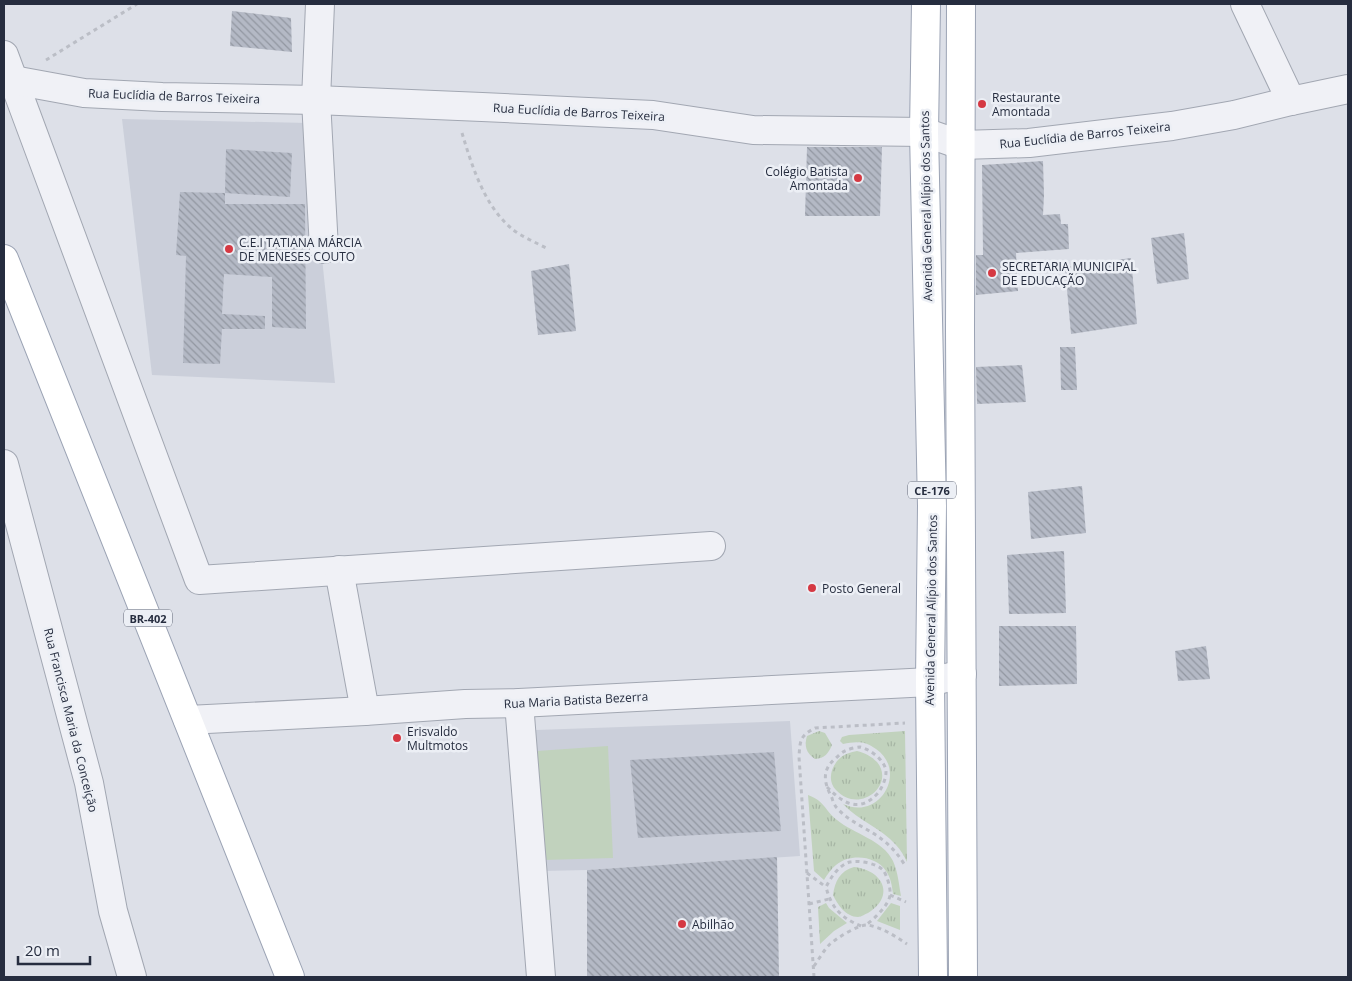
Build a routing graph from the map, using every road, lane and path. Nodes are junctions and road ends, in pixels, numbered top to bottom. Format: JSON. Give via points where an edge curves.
{"nodes":[{"id":1,"x":137,"y":4,"type":"edge"},
{"id":2,"x":320,"y":4,"type":"edge"},
{"id":3,"x":926,"y":4,"type":"edge"},
{"id":4,"x":961,"y":4,"type":"edge"},
{"id":5,"x":1245,"y":4,"type":"edge"},
{"id":6,"x":4,"y":55,"type":"edge"},
{"id":7,"x":13,"y":80,"type":"junction"},
{"id":8,"x":1348,"y":89,"type":"edge"},
{"id":9,"x":316,"y":100,"type":"junction"},
{"id":10,"x":1291,"y":101,"type":"junction"},
{"id":11,"x":454,"y":106,"type":"junction"},
{"id":12,"x":924,"y":132,"type":"junction"},
{"id":13,"x":961,"y":145,"type":"junction"},
{"id":14,"x":324,"y":249,"type":"dead end"},
{"id":15,"x":548,"y":249,"type":"dead end"},
{"id":16,"x":4,"y":259,"type":"edge"},
{"id":17,"x":4,"y":464,"type":"edge"},
{"id":18,"x":711,"y":546,"type":"dead end"},
{"id":19,"x":339,"y":570,"type":"junction"},
{"id":20,"x":962,"y":674,"type":"junction"},
{"id":21,"x":930,"y":682,"type":"junction"},
{"id":22,"x":519,"y":703,"type":"junction"},
{"id":23,"x":365,"y":711,"type":"junction"},
{"id":24,"x":188,"y":720,"type":"junction"},
{"id":25,"x":908,"y":723,"type":"dead end"},
{"id":26,"x":826,"y":787,"type":"junction"},
{"id":27,"x":907,"y":869,"type":"dead end"},
{"id":28,"x":807,"y":873,"type":"junction"},
{"id":29,"x":826,"y":887,"type":"junction"},
{"id":30,"x":890,"y":896,"type":"junction"},
{"id":31,"x":829,"y":899,"type":"junction"},
{"id":32,"x":809,"y":904,"type":"junction"},
{"id":33,"x":911,"y":905,"type":"dead end"},
{"id":34,"x":866,"y":925,"type":"junction"},
{"id":35,"x":860,"y":926,"type":"junction"},
{"id":36,"x":911,"y":938,"type":"dead end"},
{"id":37,"x":814,"y":968,"type":"junction"},
{"id":38,"x":132,"y":977,"type":"edge"},
{"id":39,"x":290,"y":977,"type":"edge"},
{"id":40,"x":541,"y":977,"type":"edge"},
{"id":41,"x":814,"y":977,"type":"edge"},
{"id":42,"x":933,"y":977,"type":"edge"},
{"id":43,"x":963,"y":977,"type":"edge"}],
"edges":[{"from":1,"to":7,"type":"path"},
{"from":2,"to":9,"type":"street"},
{"from":3,"to":12,"type":"main road","name":"Avenida General Alípio dos Santos","number":"CE-176"},
{"from":4,"to":13,"type":"main road","number":"CE-176"},
{"from":5,"to":10,"type":"street"},
{"from":6,"to":7,"type":"street"},
{"from":7,"to":9,"type":"street","name":"Rua Euclídia de Barros Teixeira","via":[[84,93]]},
{"from":7,"to":19,"type":"street","via":[[199,580]]},
{"from":8,"to":10,"type":"street","name":"Rua Euclídia de Barros Teixeira"},
{"from":9,"to":11,"type":"street","name":"Rua Euclídia de Barros Teixeira"},
{"from":9,"to":14,"type":"street"},
{"from":10,"to":13,"type":"street","name":"Rua Euclídia de Barros Teixeira","via":[[1172,126],[1029,143]]},
{"from":11,"to":12,"type":"street","name":"Rua Euclídia de Barros Teixeira","via":[[653,115],[752,130]]},
{"from":11,"to":15,"type":"path","via":[[467,150],[493,208],[512,229]]},
{"from":12,"to":13,"type":"street","name":"Rua Euclídia de Barros Teixeira"},
{"from":12,"to":21,"type":"main road","name":"Avenida General Alípio dos Santos","number":"CE-176","via":[[932,506]]},
{"from":13,"to":20,"type":"main road","number":"CE-176"},
{"from":16,"to":24,"type":"main road","number":"BR-402"},
{"from":17,"to":38,"type":"street","name":"Rua Francisca Maria da Conceição","via":[[89,783],[113,911]]},
{"from":18,"to":19,"type":"street"},
{"from":19,"to":23,"type":"street"},
{"from":20,"to":21,"type":"street","name":"Rua Maria Batista Bezerra"},
{"from":20,"to":43,"type":"main road","number":"CE-176"},
{"from":21,"to":22,"type":"street","name":"Rua Maria Batista Bezerra"},
{"from":21,"to":42,"type":"main road","name":"Avenida General Alípio dos Santos","number":"CE-176"},
{"from":22,"to":23,"type":"street","name":"Rua Maria Batista Bezerra"},
{"from":22,"to":40,"type":"street"},
{"from":23,"to":24,"type":"street","name":"Rua Maria Batista Bezerra"},
{"from":24,"to":39,"type":"main road","number":"BR-402"},
{"from":25,"to":28,"type":"path","via":[[815,728],[804,734],[799,742],[799,757]]},
{"from":26,"to":26,"type":"path","via":[[825,771],[833,760],[844,751],[859,747],[869,750],[882,761],[886,772],[882,788],[860,806],[839,799]]},
{"from":26,"to":27,"type":"path","via":[[836,808],[884,840]]},
{"from":28,"to":29,"type":"path"},
{"from":28,"to":32,"type":"path"},
{"from":29,"to":30,"type":"path","via":[[840,868],[860,861],[883,870]]},
{"from":29,"to":31,"type":"path"},
{"from":30,"to":33,"type":"path"},
{"from":30,"to":34,"type":"path","via":[[876,918]]},
{"from":31,"to":32,"type":"path"},
{"from":31,"to":35,"type":"path","via":[[838,912]]},
{"from":32,"to":37,"type":"path"},
{"from":34,"to":35,"type":"path"},
{"from":34,"to":36,"type":"path","via":[[893,934],[912,947]]},
{"from":35,"to":37,"type":"path","via":[[830,944]]},
{"from":37,"to":41,"type":"path"}]}
